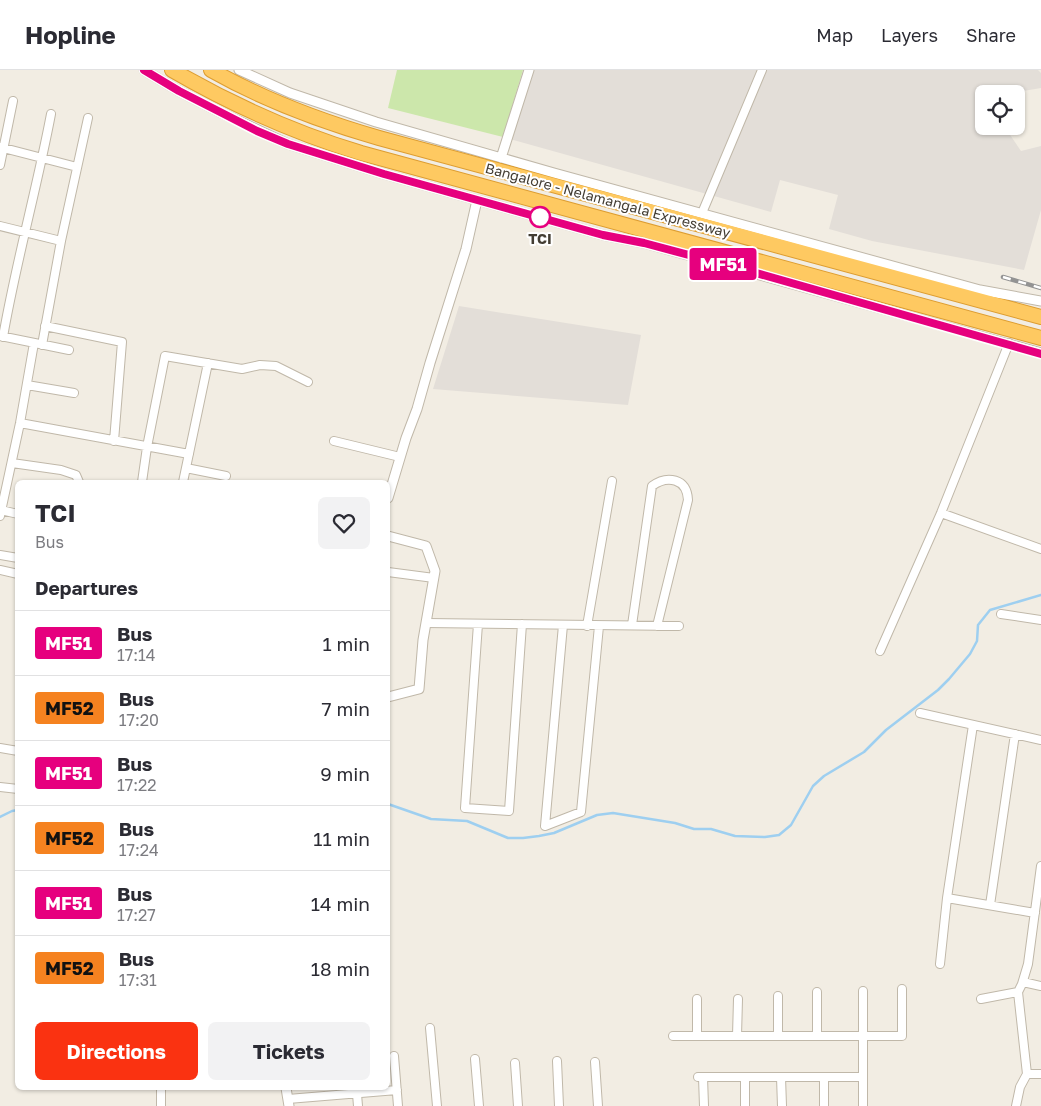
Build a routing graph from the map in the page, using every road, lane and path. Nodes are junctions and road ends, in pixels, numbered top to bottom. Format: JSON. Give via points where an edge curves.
{"nodes":[{"id":1,"x":144,"y":70,"type":"edge"},
{"id":2,"x":172,"y":70,"type":"edge"},
{"id":3,"x":239,"y":70,"type":"edge"},
{"id":4,"x":529,"y":70,"type":"edge"},
{"id":5,"x":762,"y":70,"type":"edge"},
{"id":6,"x":214,"y":72,"type":"edge"},
{"id":7,"x":13,"y":101,"type":"dead end"},
{"id":8,"x":51,"y":114,"type":"dead end"},
{"id":9,"x":88,"y":118,"type":"dead end"},
{"id":10,"x":2,"y":147,"type":"edge"},
{"id":11,"x":43,"y":158,"type":"junction"},
{"id":12,"x":500,"y":158,"type":"junction"},
{"id":13,"x":0,"y":165,"type":"edge"},
{"id":14,"x":77,"y":167,"type":"junction"},
{"id":15,"x":477,"y":200,"type":"junction"},
{"id":16,"x":702,"y":213,"type":"junction"},
{"id":17,"x":0,"y":226,"type":"edge"},
{"id":18,"x":24,"y":232,"type":"junction"},
{"id":19,"x":61,"y":240,"type":"junction"},
{"id":20,"x":979,"y":299,"type":"junction"},
{"id":21,"x":1041,"y":301,"type":"edge"},
{"id":22,"x":1041,"y":308,"type":"edge"},
{"id":23,"x":1041,"y":317,"type":"edge"},
{"id":24,"x":45,"y":326,"type":"junction"},
{"id":25,"x":2,"y":337,"type":"edge"},
{"id":26,"x":1041,"y":338,"type":"edge"},
{"id":27,"x":1009,"y":343,"type":"junction"},
{"id":28,"x":38,"y":344,"type":"junction"},
{"id":29,"x":69,"y":350,"type":"dead end"},
{"id":30,"x":1041,"y":354,"type":"edge"},
{"id":31,"x":208,"y":363,"type":"junction"},
{"id":32,"x":308,"y":382,"type":"dead end"},
{"id":33,"x":27,"y":385,"type":"junction"},
{"id":34,"x":74,"y":393,"type":"dead end"},
{"id":35,"x":20,"y":422,"type":"junction"},
{"id":36,"x":114,"y":441,"type":"junction"},
{"id":37,"x":334,"y":441,"type":"dead end"},
{"id":38,"x":147,"y":447,"type":"junction"},
{"id":39,"x":189,"y":454,"type":"junction"},
{"id":40,"x":400,"y":457,"type":"junction"},
{"id":41,"x":12,"y":463,"type":"junction"},
{"id":42,"x":186,"y":468,"type":"junction"},
{"id":43,"x":226,"y":476,"type":"dead end"},
{"id":44,"x":77,"y":480,"type":"edge"},
{"id":45,"x":142,"y":480,"type":"edge"},
{"id":46,"x":183,"y":480,"type":"edge"},
{"id":47,"x":612,"y":481,"type":"dead end"},
{"id":48,"x":390,"y":491,"type":"edge"},
{"id":49,"x":1,"y":513,"type":"edge"},
{"id":50,"x":941,"y":513,"type":"junction"},
{"id":51,"x":15,"y":514,"type":"edge"},
{"id":52,"x":390,"y":537,"type":"edge"},
{"id":53,"x":1041,"y":549,"type":"edge"},
{"id":54,"x":0,"y":555,"type":"edge"},
{"id":55,"x":15,"y":558,"type":"edge"},
{"id":56,"x":0,"y":570,"type":"edge"},
{"id":57,"x":390,"y":572,"type":"edge"},
{"id":58,"x":15,"y":573,"type":"edge"},
{"id":59,"x":434,"y":578,"type":"junction"},
{"id":60,"x":1000,"y":614,"type":"dead end"},
{"id":61,"x":1041,"y":620,"type":"edge"},
{"id":62,"x":426,"y":623,"type":"junction"},
{"id":63,"x":478,"y":624,"type":"junction"},
{"id":64,"x":522,"y":624,"type":"junction"},
{"id":65,"x":563,"y":625,"type":"junction"},
{"id":66,"x":632,"y":625,"type":"junction"},
{"id":67,"x":587,"y":626,"type":"junction"},
{"id":68,"x":599,"y":626,"type":"junction"},
{"id":69,"x":657,"y":626,"type":"junction"},
{"id":70,"x":679,"y":626,"type":"dead end"},
{"id":71,"x":880,"y":651,"type":"dead end"},
{"id":72,"x":390,"y":696,"type":"edge"},
{"id":73,"x":920,"y":714,"type":"dead end"},
{"id":74,"x":973,"y":724,"type":"junction"},
{"id":75,"x":1015,"y":734,"type":"junction"},
{"id":76,"x":1041,"y":740,"type":"edge"},
{"id":77,"x":0,"y":748,"type":"edge"},
{"id":78,"x":15,"y":750,"type":"edge"},
{"id":79,"x":0,"y":787,"type":"edge"},
{"id":80,"x":15,"y":789,"type":"edge"},
{"id":81,"x":1041,"y":866,"type":"edge"},
{"id":82,"x":1039,"y":891,"type":"edge"},
{"id":83,"x":947,"y":898,"type":"junction"},
{"id":84,"x":990,"y":905,"type":"junction"},
{"id":85,"x":1035,"y":913,"type":"junction"},
{"id":86,"x":1031,"y":939,"type":"junction"},
{"id":87,"x":1041,"y":939,"type":"edge"},
{"id":88,"x":940,"y":964,"type":"dead end"},
{"id":89,"x":1023,"y":982,"type":"junction"},
{"id":90,"x":1041,"y":986,"type":"edge"},
{"id":91,"x":902,"y":989,"type":"dead end"},
{"id":92,"x":863,"y":991,"type":"dead end"},
{"id":93,"x":817,"y":992,"type":"dead end"},
{"id":94,"x":1018,"y":992,"type":"junction"},
{"id":95,"x":778,"y":996,"type":"dead end"},
{"id":96,"x":738,"y":999,"type":"dead end"},
{"id":97,"x":981,"y":999,"type":"dead end"},
{"id":98,"x":697,"y":1000,"type":"dead end"},
{"id":99,"x":430,"y":1028,"type":"dead end"},
{"id":100,"x":673,"y":1036,"type":"dead end"},
{"id":101,"x":697,"y":1036,"type":"junction"},
{"id":102,"x":737,"y":1036,"type":"junction"},
{"id":103,"x":778,"y":1036,"type":"junction"},
{"id":104,"x":817,"y":1036,"type":"junction"},
{"id":105,"x":863,"y":1036,"type":"junction"},
{"id":106,"x":394,"y":1056,"type":"dead end"},
{"id":107,"x":475,"y":1059,"type":"dead end"},
{"id":108,"x":557,"y":1061,"type":"dead end"},
{"id":109,"x":594,"y":1062,"type":"dead end"},
{"id":110,"x":515,"y":1063,"type":"dead end"},
{"id":111,"x":1027,"y":1074,"type":"junction"},
{"id":112,"x":1041,"y":1074,"type":"edge"},
{"id":113,"x":745,"y":1077,"type":"junction"},
{"id":114,"x":781,"y":1077,"type":"junction"},
{"id":115,"x":824,"y":1077,"type":"junction"},
{"id":116,"x":863,"y":1077,"type":"junction"},
{"id":117,"x":161,"y":1090,"type":"edge"},
{"id":118,"x":286,"y":1090,"type":"edge"},
{"id":119,"x":397,"y":1090,"type":"junction"},
{"id":120,"x":357,"y":1094,"type":"junction"},
{"id":121,"x":323,"y":1096,"type":"junction"},
{"id":122,"x":288,"y":1103,"type":"edge"},
{"id":123,"x":161,"y":1106,"type":"edge"},
{"id":124,"x":324,"y":1106,"type":"edge"},
{"id":125,"x":358,"y":1106,"type":"edge"},
{"id":126,"x":398,"y":1106,"type":"edge"},
{"id":127,"x":437,"y":1106,"type":"edge"},
{"id":128,"x":479,"y":1106,"type":"edge"},
{"id":129,"x":518,"y":1106,"type":"edge"},
{"id":130,"x":559,"y":1106,"type":"edge"},
{"id":131,"x":598,"y":1106,"type":"edge"},
{"id":132,"x":704,"y":1106,"type":"edge"},
{"id":133,"x":745,"y":1106,"type":"edge"},
{"id":134,"x":782,"y":1106,"type":"edge"},
{"id":135,"x":824,"y":1106,"type":"edge"},
{"id":136,"x":863,"y":1106,"type":"edge"},
{"id":137,"x":1016,"y":1106,"type":"edge"}],
"edges":[{"from":1,"to":15,"type":"street","via":[[179,91],[288,144]]},
{"from":2,"to":26,"type":"highway","name":"Bangalore - Nelamangala Expressway","via":[[268,120],[361,153]]},
{"from":3,"to":12,"type":"street","via":[[332,108]]},
{"from":4,"to":12,"type":"street"},
{"from":5,"to":16,"type":"street"},
{"from":6,"to":20,"type":"highway","name":"Bangalore - Nelamangala Expressway","via":[[294,110],[370,136]]},
{"from":7,"to":10,"type":"street"},
{"from":8,"to":11,"type":"street"},
{"from":9,"to":14,"type":"street"},
{"from":10,"to":11,"type":"street"},
{"from":10,"to":13,"type":"street"},
{"from":11,"to":14,"type":"street"},
{"from":11,"to":18,"type":"street"},
{"from":12,"to":16,"type":"street"},
{"from":14,"to":19,"type":"street"},
{"from":15,"to":27,"type":"street"},
{"from":15,"to":40,"type":"street","via":[[466,249]]},
{"from":16,"to":21,"type":"street","via":[[980,290]]},
{"from":17,"to":18,"type":"street"},
{"from":18,"to":19,"type":"street"},
{"from":18,"to":25,"type":"street"},
{"from":19,"to":24,"type":"street"},
{"from":20,"to":22,"type":"highway"},
{"from":20,"to":23,"type":"highway","name":"Bangalore - Nelamangala Expressway"},
{"from":24,"to":28,"type":"street"},
{"from":24,"to":36,"type":"street","via":[[122,342]]},
{"from":25,"to":28,"type":"street"},
{"from":27,"to":30,"type":"street"},
{"from":27,"to":50,"type":"street"},
{"from":28,"to":29,"type":"street"},
{"from":28,"to":33,"type":"street"},
{"from":31,"to":32,"type":"street","via":[[242,370],[260,365],[276,366]]},
{"from":31,"to":38,"type":"street","via":[[166,356]]},
{"from":31,"to":39,"type":"street"},
{"from":33,"to":34,"type":"street"},
{"from":33,"to":35,"type":"street"},
{"from":35,"to":36,"type":"street"},
{"from":35,"to":41,"type":"street"},
{"from":36,"to":38,"type":"street"},
{"from":37,"to":40,"type":"street"},
{"from":38,"to":39,"type":"street"},
{"from":38,"to":45,"type":"street"},
{"from":39,"to":42,"type":"street"},
{"from":40,"to":48,"type":"street"},
{"from":41,"to":44,"type":"street","via":[[61,470],[76,475]]},
{"from":41,"to":49,"type":"street"},
{"from":42,"to":43,"type":"street"},
{"from":42,"to":46,"type":"street"},
{"from":47,"to":67,"type":"street"},
{"from":49,"to":51,"type":"street"},
{"from":50,"to":53,"type":"street"},
{"from":50,"to":71,"type":"street"},
{"from":52,"to":59,"type":"street","via":[[426,546],[435,571]]},
{"from":54,"to":55,"type":"street"},
{"from":56,"to":58,"type":"street"},
{"from":57,"to":59,"type":"street"},
{"from":59,"to":62,"type":"street"},
{"from":60,"to":61,"type":"street"},
{"from":62,"to":63,"type":"street"},
{"from":62,"to":72,"type":"street","via":[[419,689]]},
{"from":63,"to":64,"type":"street"},
{"from":63,"to":64,"type":"street","via":[[465,808],[508,811]]},
{"from":64,"to":65,"type":"street"},
{"from":65,"to":67,"type":"street"},
{"from":65,"to":68,"type":"street","via":[[545,826],[581,812]]},
{"from":66,"to":68,"type":"street"},
{"from":66,"to":69,"type":"street"},
{"from":66,"to":69,"type":"street","via":[[652,486],[676,480],[683,484],[688,500]]},
{"from":67,"to":68,"type":"street"},
{"from":69,"to":70,"type":"street"},
{"from":73,"to":74,"type":"street"},
{"from":74,"to":75,"type":"street"},
{"from":74,"to":83,"type":"street"},
{"from":75,"to":76,"type":"street"},
{"from":75,"to":84,"type":"street"},
{"from":77,"to":78,"type":"street"},
{"from":79,"to":80,"type":"street"},
{"from":81,"to":82,"type":"street"},
{"from":82,"to":85,"type":"street"},
{"from":83,"to":84,"type":"street"},
{"from":83,"to":88,"type":"street"},
{"from":84,"to":85,"type":"street"},
{"from":85,"to":86,"type":"street"},
{"from":86,"to":87,"type":"street"},
{"from":86,"to":89,"type":"street"},
{"from":89,"to":90,"type":"street"},
{"from":89,"to":94,"type":"street"},
{"from":91,"to":105,"type":"street","via":[[902,1036]]},
{"from":92,"to":105,"type":"street"},
{"from":93,"to":104,"type":"street"},
{"from":94,"to":97,"type":"street"},
{"from":94,"to":111,"type":"street"},
{"from":95,"to":103,"type":"street"},
{"from":96,"to":102,"type":"street"},
{"from":98,"to":101,"type":"street"},
{"from":99,"to":127,"type":"street"},
{"from":100,"to":101,"type":"street"},
{"from":101,"to":102,"type":"street"},
{"from":102,"to":103,"type":"street"},
{"from":103,"to":104,"type":"street"},
{"from":104,"to":105,"type":"street"},
{"from":105,"to":116,"type":"street"},
{"from":106,"to":119,"type":"street"},
{"from":107,"to":128,"type":"street"},
{"from":108,"to":130,"type":"street"},
{"from":109,"to":131,"type":"street"},
{"from":110,"to":129,"type":"street"},
{"from":111,"to":112,"type":"street"},
{"from":111,"to":137,"type":"street"},
{"from":113,"to":114,"type":"street"},
{"from":113,"to":132,"type":"street","via":[[701,1077]]},
{"from":113,"to":133,"type":"street"},
{"from":114,"to":115,"type":"street"},
{"from":114,"to":134,"type":"street"},
{"from":115,"to":116,"type":"street"},
{"from":115,"to":135,"type":"street"},
{"from":116,"to":136,"type":"street"},
{"from":117,"to":123,"type":"street"},
{"from":118,"to":122,"type":"street"},
{"from":119,"to":120,"type":"street"},
{"from":119,"to":126,"type":"street"},
{"from":120,"to":121,"type":"street"},
{"from":120,"to":125,"type":"street"},
{"from":121,"to":122,"type":"street"},
{"from":121,"to":124,"type":"street"}]}
